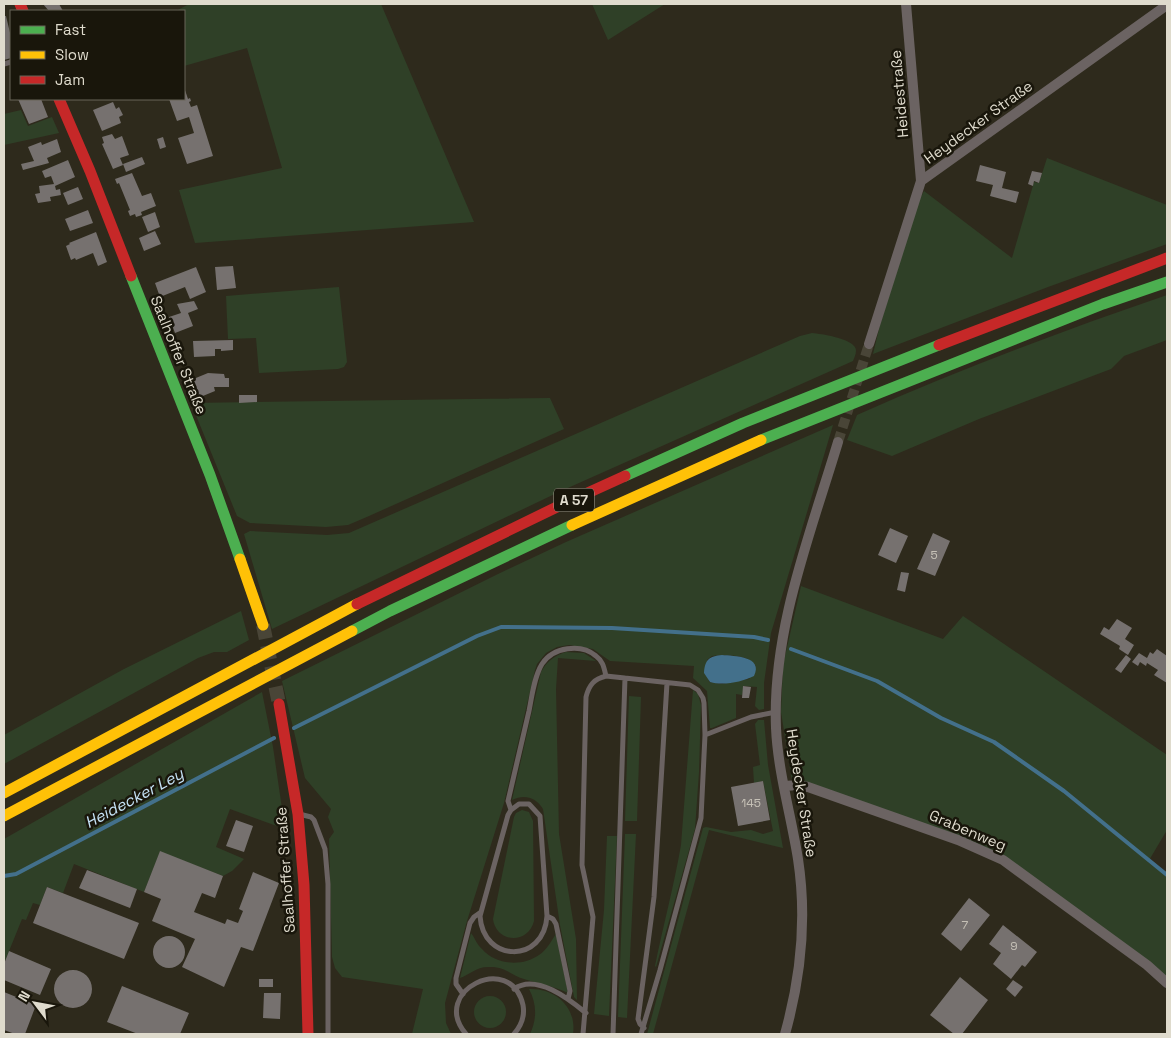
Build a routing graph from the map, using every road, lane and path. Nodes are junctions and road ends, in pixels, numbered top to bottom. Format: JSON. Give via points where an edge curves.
{"nodes":[{"id":1,"x":906,"y":4,"type":"edge"},
{"id":2,"x":1167,"y":5,"type":"edge"},
{"id":3,"x":59,"y":100,"type":"edge"},
{"id":4,"x":921,"y":181,"type":"junction"},
{"id":5,"x":1167,"y":258,"type":"edge"},
{"id":6,"x":1167,"y":282,"type":"edge"},
{"id":7,"x":869,"y":344,"type":"tunnel mouth"},
{"id":8,"x":838,"y":442,"type":"tunnel mouth"},
{"id":9,"x":263,"y":625,"type":"tunnel mouth"},
{"id":10,"x":606,"y":676,"type":"junction"},
{"id":11,"x":625,"y":678,"type":"junction"},
{"id":12,"x":667,"y":683,"type":"junction"},
{"id":13,"x":279,"y":704,"type":"tunnel mouth"},
{"id":14,"x":776,"y":712,"type":"junction"},
{"id":15,"x":705,"y":735,"type":"junction"},
{"id":16,"x":784,"y":786,"type":"junction"},
{"id":17,"x":4,"y":793,"type":"edge"},
{"id":18,"x":511,"y":810,"type":"junction"},
{"id":19,"x":298,"y":814,"type":"junction"},
{"id":20,"x":4,"y":816,"type":"edge"},
{"id":21,"x":481,"y":912,"type":"junction"},
{"id":22,"x":547,"y":916,"type":"junction"},
{"id":23,"x":1167,"y":983,"type":"edge"},
{"id":24,"x":514,"y":989,"type":"junction"},
{"id":25,"x":463,"y":994,"type":"junction"},
{"id":26,"x":568,"y":999,"type":"junction"},
{"id":27,"x":586,"y":1013,"type":"junction"},
{"id":28,"x":644,"y":1028,"type":"junction"},
{"id":29,"x":308,"y":1034,"type":"edge"},
{"id":30,"x":328,"y":1034,"type":"edge"},
{"id":31,"x":466,"y":1034,"type":"edge"},
{"id":32,"x":514,"y":1034,"type":"edge"},
{"id":33,"x":583,"y":1034,"type":"edge"},
{"id":34,"x":613,"y":1034,"type":"edge"},
{"id":35,"x":641,"y":1034,"type":"edge"},
{"id":36,"x":785,"y":1034,"type":"edge"}],
"edges":[{"from":1,"to":4,"type":"street","name":"Heidestraße"},
{"from":2,"to":4,"type":"street","name":"Heydecker Straße"},
{"from":3,"to":9,"type":"main road","name":"Saalhoffer Straße","via":[[210,475]]},
{"from":4,"to":7,"type":"street","name":"Heydecker Straße"},
{"from":5,"to":17,"type":"main road","number":"A 57","via":[[872,371],[559,506],[380,592]]},
{"from":6,"to":20,"type":"main road","number":"A 57","via":[[1085,311],[742,448],[563,529],[348,633]]},
{"from":8,"to":14,"type":"street","name":"Heydecker Straße","via":[[785,624],[777,674]]},
{"from":10,"to":11,"type":"lane"},
{"from":10,"to":18,"type":"lane","via":[[601,660],[584,650],[564,649],[546,658],[536,678],[508,801]]},
{"from":10,"to":27,"type":"lane","via":[[592,683],[586,697],[582,865],[593,917]]},
{"from":11,"to":12,"type":"lane"},
{"from":11,"to":34,"type":"lane"},
{"from":12,"to":15,"type":"lane","via":[[690,685],[701,694]]},
{"from":12,"to":28,"type":"lane","via":[[654,897],[638,1019]]},
{"from":13,"to":19,"type":"main road","name":"Saalhoffer Straße"},
{"from":14,"to":15,"type":"lane","via":[[751,717]]},
{"from":14,"to":16,"type":"street","name":"Heydecker Straße"},
{"from":15,"to":28,"type":"lane","via":[[698,835]]},
{"from":16,"to":23,"type":"street","name":"Grabenweg","via":[[808,787],[862,805],[1003,860]]},
{"from":16,"to":36,"type":"street","name":"Heydecker Straße","via":[[798,860],[803,910],[798,977]]},
{"from":18,"to":21,"type":"lane"},
{"from":18,"to":22,"type":"lane","via":[[519,804],[529,804],[540,816]]},
{"from":19,"to":29,"type":"main road","name":"Saalhoffer Straße","via":[[304,885]]},
{"from":19,"to":30,"type":"lane","via":[[314,820],[325,849]]},
{"from":21,"to":22,"type":"lane","via":[[482,929],[489,940],[512,952],[525,950],[536,943],[545,931]]},
{"from":21,"to":25,"type":"lane","via":[[470,923],[456,978]]},
{"from":22,"to":26,"type":"lane","via":[[558,930],[570,992]]},
{"from":24,"to":25,"type":"lane","via":[[501,980],[485,979],[470,986]]},
{"from":24,"to":26,"type":"lane","via":[[529,984],[555,991]]},
{"from":24,"to":32,"type":"lane","via":[[524,1011]]},
{"from":25,"to":31,"type":"lane","via":[[458,1015]]},
{"from":26,"to":27,"type":"lane"},
{"from":27,"to":33,"type":"lane"},
{"from":28,"to":35,"type":"lane"}]}
